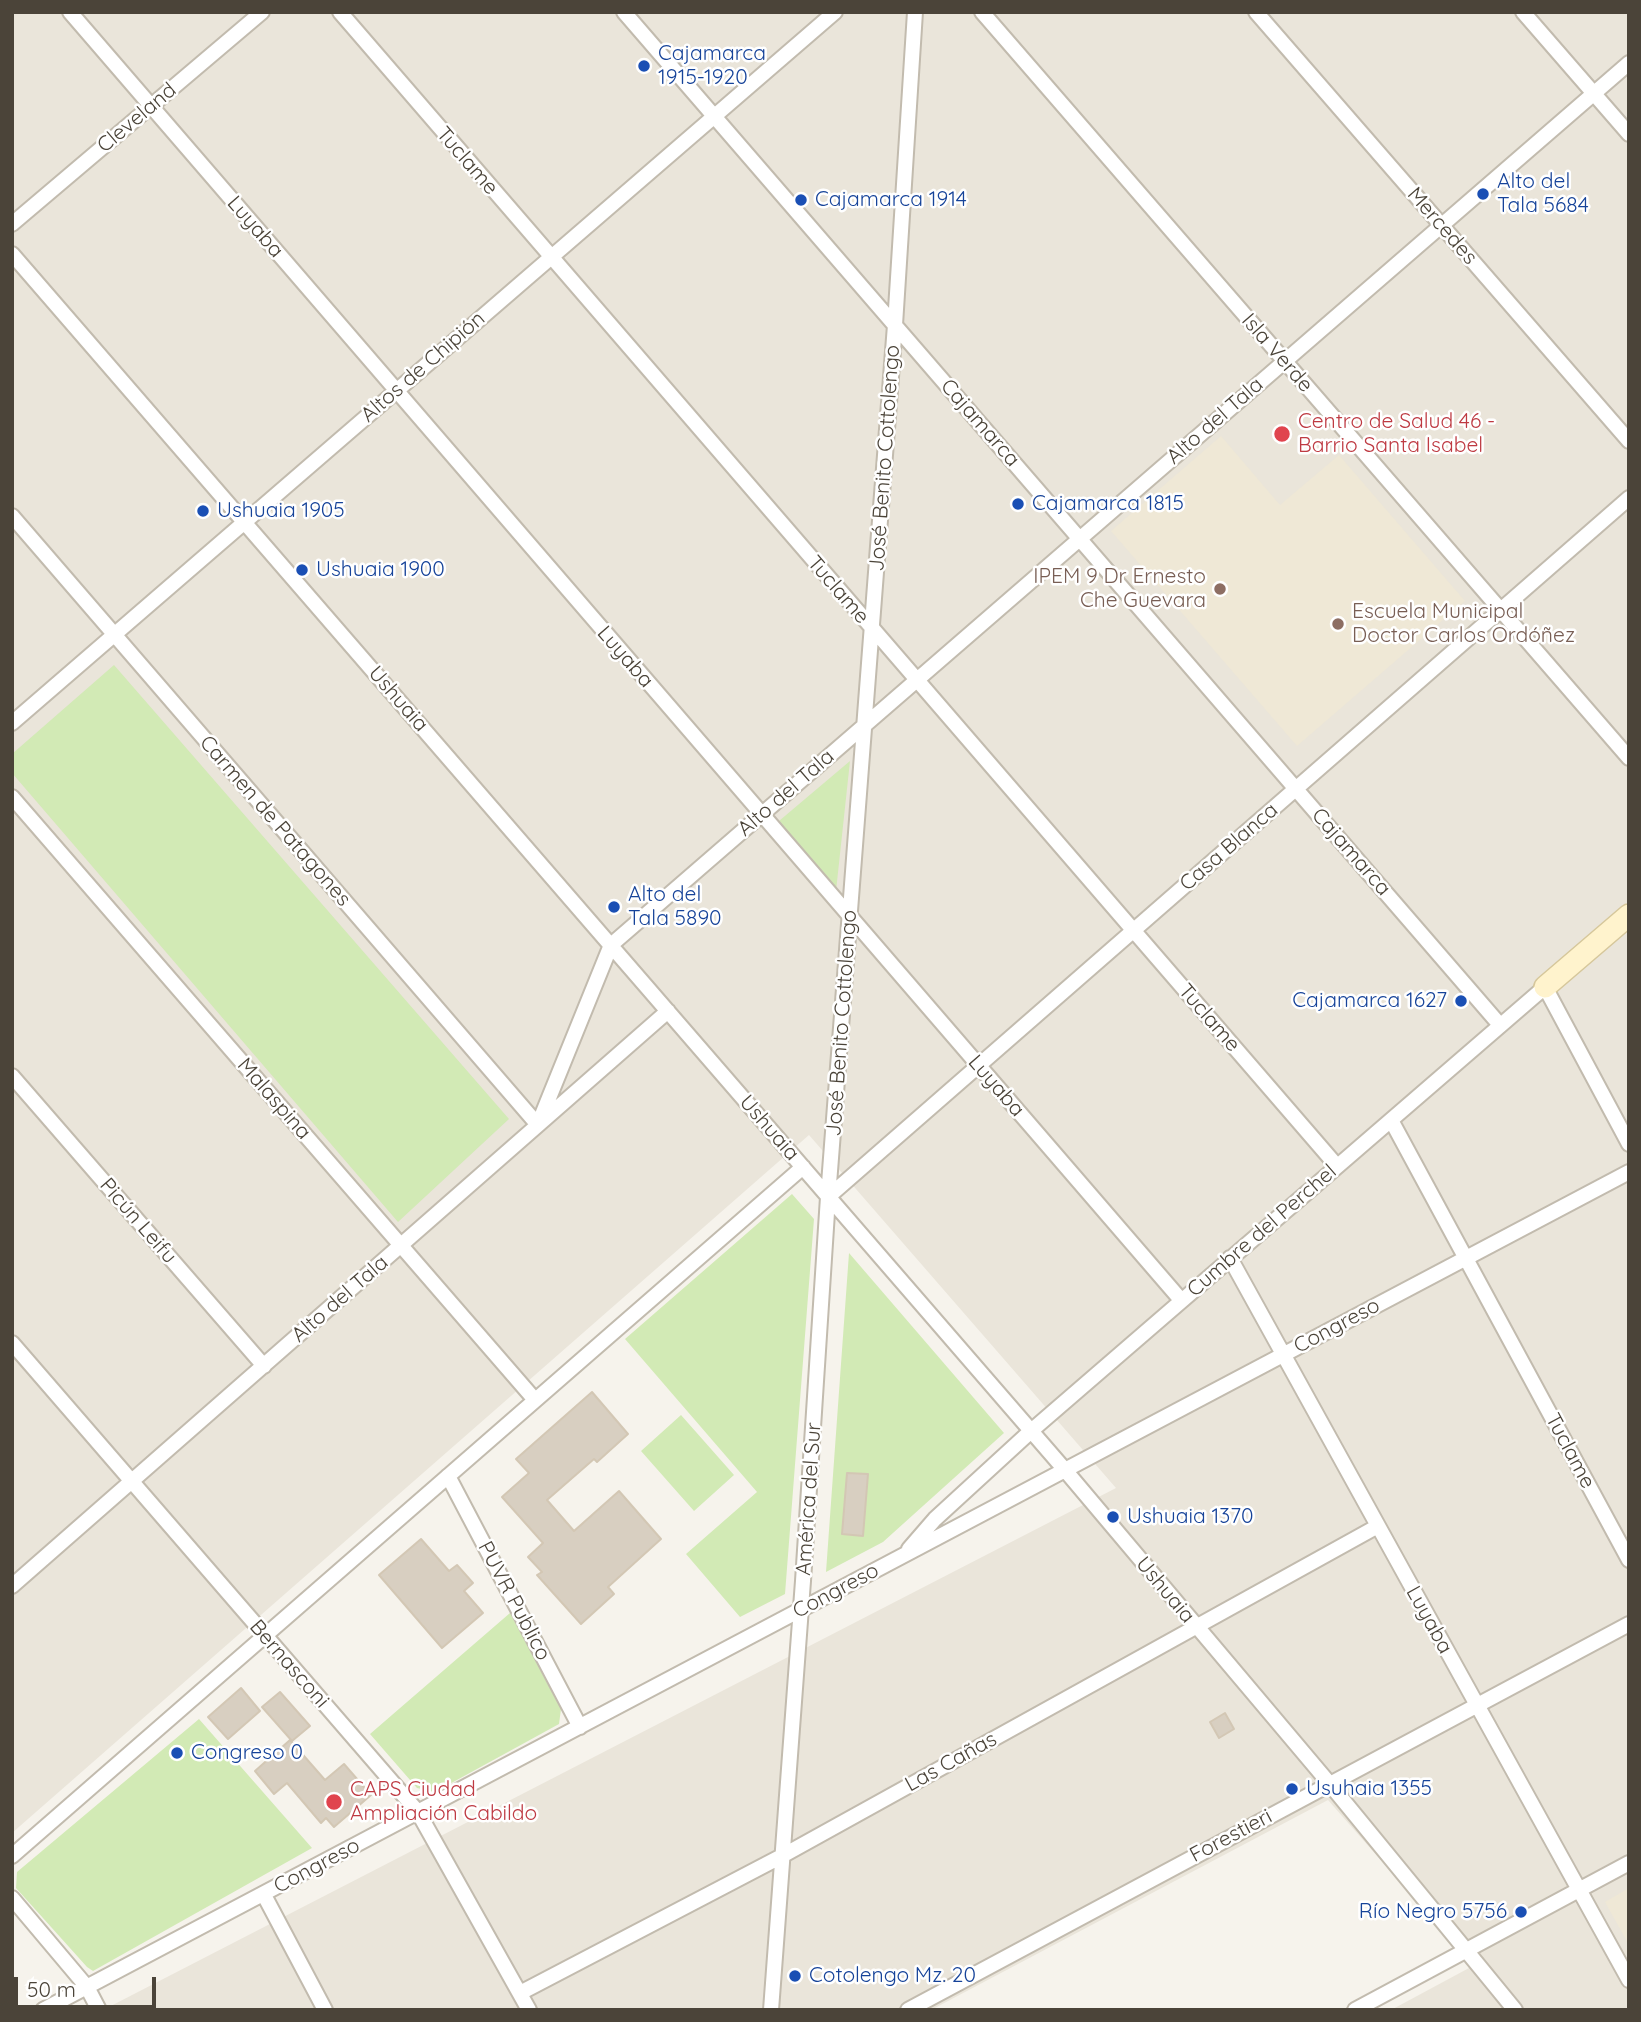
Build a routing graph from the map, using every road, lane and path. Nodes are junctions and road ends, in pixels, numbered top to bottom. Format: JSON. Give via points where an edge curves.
{"nodes":[{"id":1,"x":70,"y":12,"type":"edge"},
{"id":2,"x":262,"y":12,"type":"edge"},
{"id":3,"x":340,"y":12,"type":"edge"},
{"id":4,"x":624,"y":12,"type":"edge"},
{"id":5,"x":835,"y":12,"type":"edge"},
{"id":6,"x":915,"y":12,"type":"edge"},
{"id":7,"x":982,"y":12,"type":"edge"},
{"id":8,"x":1255,"y":12,"type":"edge"},
{"id":9,"x":1523,"y":12,"type":"edge"},
{"id":10,"x":1629,"y":63,"type":"edge"},
{"id":11,"x":1593,"y":94,"type":"junction"},
{"id":12,"x":151,"y":106,"type":"junction"},
{"id":13,"x":714,"y":116,"type":"junction"},
{"id":14,"x":1629,"y":134,"type":"edge"},
{"id":15,"x":12,"y":225,"type":"edge"},
{"id":16,"x":1441,"y":225,"type":"junction"},
{"id":17,"x":12,"y":254,"type":"edge"},
{"id":18,"x":550,"y":257,"type":"junction"},
{"id":19,"x":895,"y":325,"type":"junction"},
{"id":20,"x":1284,"y":361,"type":"junction"},
{"id":21,"x":396,"y":391,"type":"junction"},
{"id":22,"x":1629,"y":441,"type":"edge"},
{"id":23,"x":1629,"y":498,"type":"edge"},
{"id":24,"x":12,"y":516,"type":"edge"},
{"id":25,"x":244,"y":521,"type":"junction"},
{"id":26,"x":1079,"y":539,"type":"junction"},
{"id":27,"x":1500,"y":610,"type":"junction"},
{"id":28,"x":872,"y":629,"type":"junction"},
{"id":29,"x":114,"y":635,"type":"junction"},
{"id":30,"x":916,"y":680,"type":"junction"},
{"id":31,"x":12,"y":723,"type":"edge"},
{"id":32,"x":864,"y":725,"type":"junction"},
{"id":33,"x":1629,"y":758,"type":"edge"},
{"id":34,"x":1296,"y":789,"type":"junction"},
{"id":35,"x":12,"y":797,"type":"edge"},
{"id":36,"x":761,"y":814,"type":"junction"},
{"id":37,"x":1629,"y":915,"type":"edge"},
{"id":38,"x":850,"y":918,"type":"junction"},
{"id":39,"x":1133,"y":931,"type":"junction"},
{"id":40,"x":611,"y":945,"type":"junction"},
{"id":41,"x":1545,"y":987,"type":"junction"},
{"id":42,"x":668,"y":1011,"type":"junction"},
{"id":43,"x":1500,"y":1025,"type":"junction"},
{"id":44,"x":979,"y":1066,"type":"junction"},
{"id":45,"x":12,"y":1076,"type":"edge"},
{"id":46,"x":1391,"y":1120,"type":"junction"},
{"id":47,"x":538,"y":1125,"type":"junction"},
{"id":48,"x":1629,"y":1144,"type":"edge"},
{"id":49,"x":1337,"y":1166,"type":"junction"},
{"id":50,"x":803,"y":1167,"type":"junction"},
{"id":51,"x":1629,"y":1172,"type":"edge"},
{"id":52,"x":828,"y":1197,"type":"junction"},
{"id":53,"x":401,"y":1245,"type":"junction"},
{"id":54,"x":1230,"y":1258,"type":"junction"},
{"id":55,"x":1466,"y":1258,"type":"junction"},
{"id":56,"x":1181,"y":1300,"type":"junction"},
{"id":57,"x":12,"y":1343,"type":"edge"},
{"id":58,"x":1284,"y":1355,"type":"junction"},
{"id":59,"x":264,"y":1366,"type":"junction"},
{"id":60,"x":535,"y":1400,"type":"junction"},
{"id":61,"x":1031,"y":1431,"type":"junction"},
{"id":62,"x":1065,"y":1470,"type":"junction"},
{"id":63,"x":448,"y":1476,"type":"junction"},
{"id":64,"x":131,"y":1482,"type":"junction"},
{"id":65,"x":1378,"y":1526,"type":"junction"},
{"id":66,"x":903,"y":1555,"type":"junction"},
{"id":67,"x":1629,"y":1560,"type":"edge"},
{"id":68,"x":12,"y":1586,"type":"edge"},
{"id":69,"x":800,"y":1610,"type":"junction"},
{"id":70,"x":1629,"y":1624,"type":"edge"},
{"id":71,"x":1197,"y":1626,"type":"junction"},
{"id":72,"x":265,"y":1636,"type":"junction"},
{"id":73,"x":1476,"y":1705,"type":"junction"},
{"id":74,"x":580,"y":1727,"type":"junction"},
{"id":75,"x":1329,"y":1783,"type":"junction"},
{"id":76,"x":418,"y":1812,"type":"junction"},
{"id":77,"x":12,"y":1856,"type":"edge"},
{"id":78,"x":782,"y":1856,"type":"junction"},
{"id":79,"x":1629,"y":1863,"type":"edge"},
{"id":80,"x":1578,"y":1890,"type":"junction"},
{"id":81,"x":264,"y":1895,"type":"junction"},
{"id":82,"x":12,"y":1898,"type":"edge"},
{"id":83,"x":1466,"y":1950,"type":"junction"},
{"id":84,"x":1629,"y":1980,"type":"edge"},
{"id":85,"x":87,"y":1987,"type":"junction"},
{"id":86,"x":520,"y":1993,"type":"junction"},
{"id":87,"x":911,"y":2009,"type":"edge"},
{"id":88,"x":43,"y":2010,"type":"edge"},
{"id":89,"x":99,"y":2010,"type":"edge"},
{"id":90,"x":325,"y":2010,"type":"edge"},
{"id":91,"x":529,"y":2010,"type":"edge"},
{"id":92,"x":771,"y":2010,"type":"edge"},
{"id":93,"x":1354,"y":2010,"type":"edge"},
{"id":94,"x":1515,"y":2010,"type":"edge"}],
"edges":[{"from":1,"to":12,"type":"street","name":"Luyaba"},
{"from":2,"to":12,"type":"street","name":"Cleveland"},
{"from":3,"to":18,"type":"street","name":"Tuclame"},
{"from":4,"to":13,"type":"street","name":"Cajamarca"},
{"from":5,"to":13,"type":"street","name":"Altos de Chipión"},
{"from":6,"to":19,"type":"street","name":"José Benito Cottolengo"},
{"from":7,"to":20,"type":"street","name":"Isla Verde"},
{"from":8,"to":16,"type":"street","name":"Mercedes"},
{"from":9,"to":11,"type":"street"},
{"from":10,"to":11,"type":"street","name":"Alto del Tala"},
{"from":11,"to":14,"type":"street"},
{"from":11,"to":16,"type":"street","name":"Alto del Tala"},
{"from":12,"to":15,"type":"street","name":"Cleveland"},
{"from":12,"to":21,"type":"street","name":"Luyaba"},
{"from":13,"to":18,"type":"street","name":"Altos de Chipión"},
{"from":13,"to":19,"type":"street","name":"Cajamarca"},
{"from":16,"to":20,"type":"street","name":"Alto del Tala"},
{"from":16,"to":22,"type":"street","name":"Mercedes"},
{"from":17,"to":25,"type":"street","name":"Ushuaia"},
{"from":18,"to":21,"type":"street","name":"Altos de Chipión"},
{"from":18,"to":28,"type":"street","name":"Tuclame"},
{"from":19,"to":26,"type":"street","name":"Cajamarca"},
{"from":19,"to":28,"type":"street","name":"José Benito Cottolengo"},
{"from":20,"to":26,"type":"street","name":"Alto del Tala"},
{"from":20,"to":27,"type":"street","name":"Isla Verde"},
{"from":21,"to":25,"type":"street","name":"Altos de Chipión"},
{"from":21,"to":36,"type":"street","name":"Luyaba"},
{"from":23,"to":27,"type":"street","name":"Casa Blanca"},
{"from":24,"to":29,"type":"street","name":"Carmen de Patagones"},
{"from":25,"to":29,"type":"street","name":"Altos de Chipión"},
{"from":25,"to":40,"type":"street","name":"Ushuaia"},
{"from":26,"to":30,"type":"street","name":"Alto del Tala"},
{"from":26,"to":34,"type":"street","name":"Cajamarca"},
{"from":27,"to":33,"type":"street","name":"Isla Verde"},
{"from":27,"to":34,"type":"street","name":"Casa Blanca"},
{"from":28,"to":30,"type":"street","name":"Tuclame"},
{"from":28,"to":32,"type":"street","name":"José Benito Cottolengo"},
{"from":29,"to":31,"type":"street","name":"Altos de Chipión"},
{"from":29,"to":47,"type":"street","name":"Carmen de Patagones"},
{"from":30,"to":32,"type":"street","name":"Alto del Tala"},
{"from":30,"to":39,"type":"street","name":"Tuclame"},
{"from":32,"to":36,"type":"street","name":"Alto del Tala"},
{"from":32,"to":38,"type":"street","name":"José Benito Cottolengo"},
{"from":34,"to":39,"type":"street","name":"Casa Blanca"},
{"from":34,"to":43,"type":"street","name":"Cajamarca"},
{"from":35,"to":53,"type":"street","name":"Malaspina"},
{"from":36,"to":38,"type":"street","name":"Luyaba"},
{"from":36,"to":40,"type":"street","name":"Alto del Tala"},
{"from":37,"to":41,"type":"main road","name":"Cumbre del Perchel"},
{"from":38,"to":44,"type":"street","name":"Luyaba"},
{"from":38,"to":52,"type":"street","name":"José Benito Cottolengo"},
{"from":39,"to":44,"type":"street","name":"Casa Blanca"},
{"from":39,"to":49,"type":"street","name":"Tuclame"},
{"from":40,"to":42,"type":"street","name":"Ushuaia"},
{"from":40,"to":47,"type":"street"},
{"from":41,"to":43,"type":"street","name":"Cumbre del Perchel"},
{"from":41,"to":48,"type":"street"},
{"from":42,"to":47,"type":"street","name":"Alto del Tala"},
{"from":42,"to":50,"type":"street","name":"Ushuaia"},
{"from":43,"to":46,"type":"street","name":"Cumbre del Perchel"},
{"from":44,"to":52,"type":"street","name":"Casa Blanca"},
{"from":44,"to":56,"type":"street","name":"Luyaba"},
{"from":45,"to":59,"type":"street","name":"Picún Leifu"},
{"from":46,"to":49,"type":"street","name":"Cumbre del Perchel"},
{"from":46,"to":55,"type":"street","name":"Tuclame"},
{"from":47,"to":53,"type":"street","name":"Alto del Tala"},
{"from":49,"to":54,"type":"street","name":"Cumbre del Perchel"},
{"from":50,"to":52,"type":"street","name":"Ushuaia"},
{"from":50,"to":60,"type":"street"},
{"from":51,"to":55,"type":"street","name":"Congreso"},
{"from":52,"to":61,"type":"street","name":"Ushuaia"},
{"from":52,"to":69,"type":"street","name":"América del Sur"},
{"from":53,"to":59,"type":"street","name":"Alto del Tala"},
{"from":53,"to":60,"type":"street","name":"Malaspina"},
{"from":54,"to":56,"type":"street","name":"Cumbre del Perchel"},
{"from":54,"to":58,"type":"street","name":"Luyaba"},
{"from":55,"to":58,"type":"street","name":"Congreso"},
{"from":55,"to":67,"type":"street","name":"Tuclame"},
{"from":56,"to":61,"type":"street","name":"Cumbre del Perchel"},
{"from":57,"to":64,"type":"street","name":"Bernasconi"},
{"from":58,"to":62,"type":"street","name":"Congreso"},
{"from":58,"to":65,"type":"street","name":"Luyaba"},
{"from":59,"to":64,"type":"street","name":"Alto del Tala"},
{"from":60,"to":63,"type":"street"},
{"from":61,"to":62,"type":"street","name":"Ushuaia"},
{"from":61,"to":66,"type":"street","name":"Cumbre del Perchel","via":[[941,1512]]},
{"from":62,"to":66,"type":"street","name":"Congreso"},
{"from":62,"to":71,"type":"street","name":"Ushuaia"},
{"from":63,"to":72,"type":"street"},
{"from":63,"to":74,"type":"street","name":"PUVR Publico"},
{"from":64,"to":68,"type":"street","name":"Alto del Tala"},
{"from":64,"to":72,"type":"street","name":"Bernasconi"},
{"from":65,"to":71,"type":"street","name":"Las Cañas"},
{"from":65,"to":73,"type":"street","name":"Luyaba"},
{"from":66,"to":69,"type":"street","name":"Congreso"},
{"from":69,"to":74,"type":"street","name":"Congreso"},
{"from":69,"to":78,"type":"street","name":"América del Sur"},
{"from":70,"to":73,"type":"street","name":"Forestieri"},
{"from":71,"to":75,"type":"street","name":"Ushuaia"},
{"from":71,"to":78,"type":"street","name":"Las Cañas"},
{"from":72,"to":76,"type":"street","name":"Bernasconi"},
{"from":72,"to":77,"type":"street"},
{"from":73,"to":75,"type":"street","name":"Forestieri"},
{"from":73,"to":80,"type":"street","name":"Luyaba"},
{"from":74,"to":76,"type":"street","name":"Congreso"},
{"from":75,"to":83,"type":"street","name":"Ushuaia"},
{"from":75,"to":87,"type":"street","name":"Forestieri"},
{"from":76,"to":81,"type":"street","name":"Congreso"},
{"from":76,"to":86,"type":"street","name":"Bernasconi"},
{"from":78,"to":86,"type":"street","name":"Las Cañas"},
{"from":78,"to":92,"type":"street","name":"América del Sur"},
{"from":79,"to":80,"type":"street"},
{"from":80,"to":83,"type":"street"},
{"from":80,"to":84,"type":"street","name":"Luyaba"},
{"from":81,"to":85,"type":"street","name":"Congreso"},
{"from":81,"to":90,"type":"street"},
{"from":82,"to":85,"type":"street"},
{"from":83,"to":93,"type":"street"},
{"from":83,"to":94,"type":"street","name":"Ushuaia"},
{"from":85,"to":88,"type":"street","name":"Congreso"},
{"from":85,"to":89,"type":"street"},
{"from":86,"to":91,"type":"street","name":"Bernasconi"}]}
